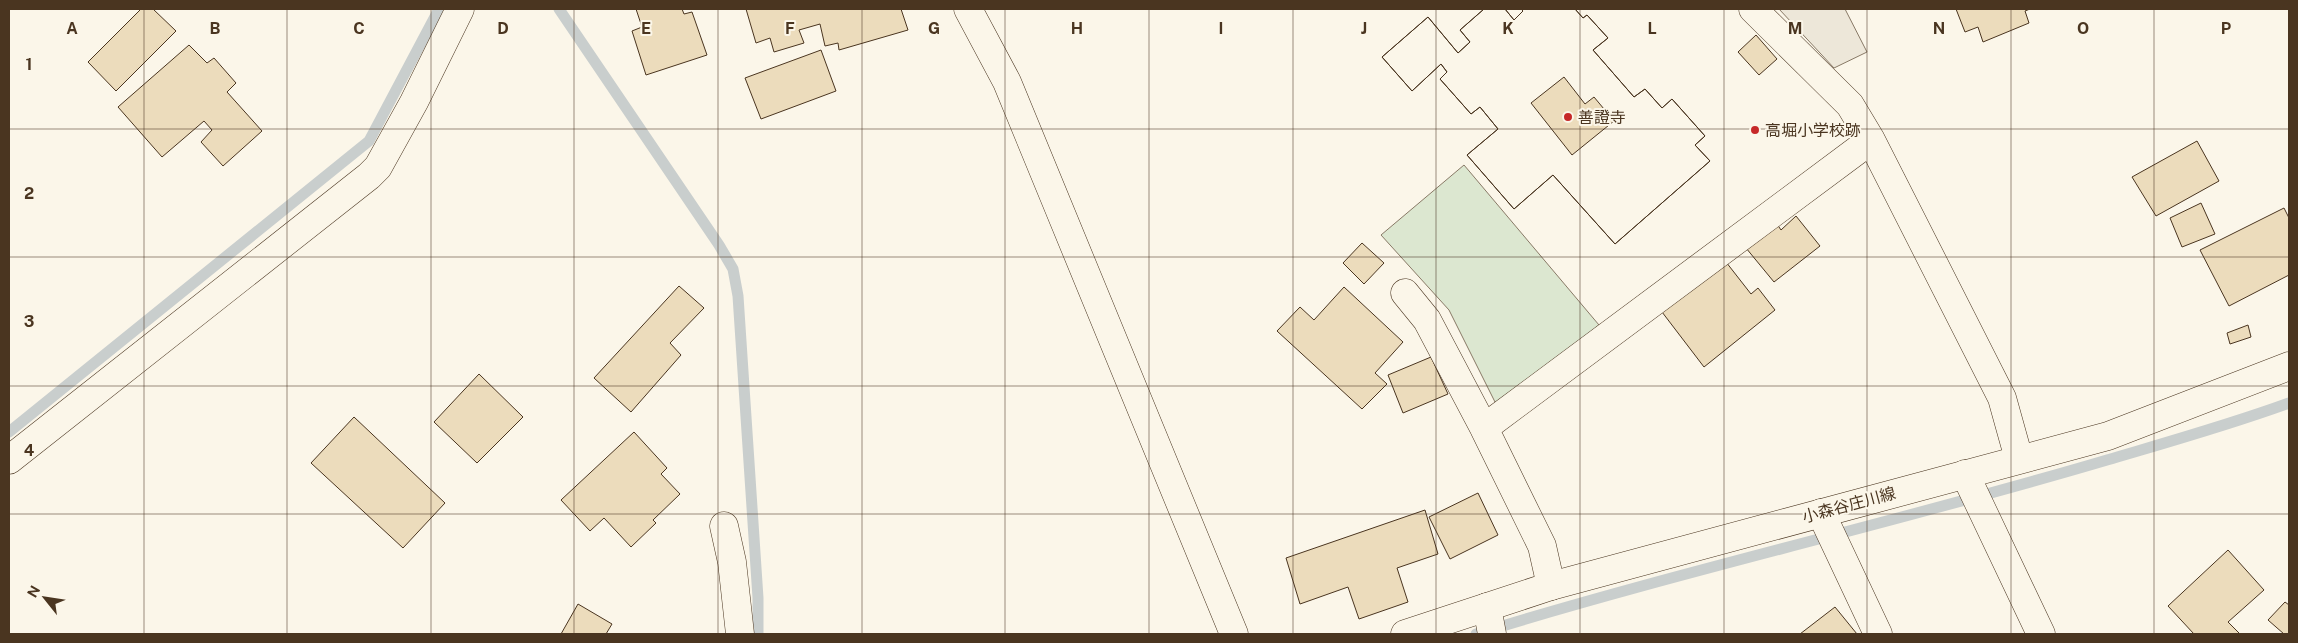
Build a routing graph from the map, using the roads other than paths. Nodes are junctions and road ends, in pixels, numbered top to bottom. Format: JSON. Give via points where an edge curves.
{"nodes":[{"id":1,"x":460,"y":9,"type":"edge"},
{"id":2,"x":968,"y":9,"type":"edge"},
{"id":3,"x":1753,"y":9,"type":"edge"},
{"id":4,"x":1871,"y":140,"type":"junction"},
{"id":5,"x":1405,"y":293,"type":"dead end"},
{"id":6,"x":2289,"y":366,"type":"edge"},
{"id":7,"x":1484,"y":428,"type":"junction"},
{"id":8,"x":2019,"y":459,"type":"junction"},
{"id":9,"x":9,"y":460,"type":"edge"},
{"id":10,"x":1964,"y":474,"type":"junction"},
{"id":11,"x":1822,"y":513,"type":"junction"},
{"id":12,"x":724,"y":526,"type":"dead end"},
{"id":13,"x":1551,"y":586,"type":"junction"},
{"id":14,"x":1487,"y":607,"type":"junction"},
{"id":15,"x":740,"y":634,"type":"edge"},
{"id":16,"x":1234,"y":634,"type":"edge"},
{"id":17,"x":1404,"y":634,"type":"edge"},
{"id":18,"x":1492,"y":634,"type":"edge"},
{"id":19,"x":1878,"y":634,"type":"edge"},
{"id":20,"x":2041,"y":634,"type":"edge"}],
"edges":[{"from":1,"to":9,"type":"street","via":[[378,167]]},
{"from":2,"to":16,"type":"street","via":[[1008,82]]},
{"from":3,"to":4,"type":"street","via":[[1850,105]]},
{"from":4,"to":7,"type":"street"},
{"from":4,"to":8,"type":"street","via":[[2002,398]]},
{"from":5,"to":7,"type":"street","via":[[1427,320]]},
{"from":6,"to":8,"type":"street","name":"小森谷庄川線","via":[[2108,436]]},
{"from":7,"to":13,"type":"street","via":[[1542,546]]},
{"from":8,"to":10,"type":"street","name":"小森谷庄川線"},
{"from":10,"to":11,"type":"street","name":"小森谷庄川線"},
{"from":10,"to":20,"type":"street"},
{"from":11,"to":13,"type":"street","name":"小森谷庄川線"},
{"from":11,"to":19,"type":"street"},
{"from":12,"to":15,"type":"street","via":[[732,562]]},
{"from":13,"to":14,"type":"street","name":"小森谷庄川線"},
{"from":14,"to":17,"type":"street","name":"小森谷庄川線"},
{"from":14,"to":18,"type":"street"}]}
